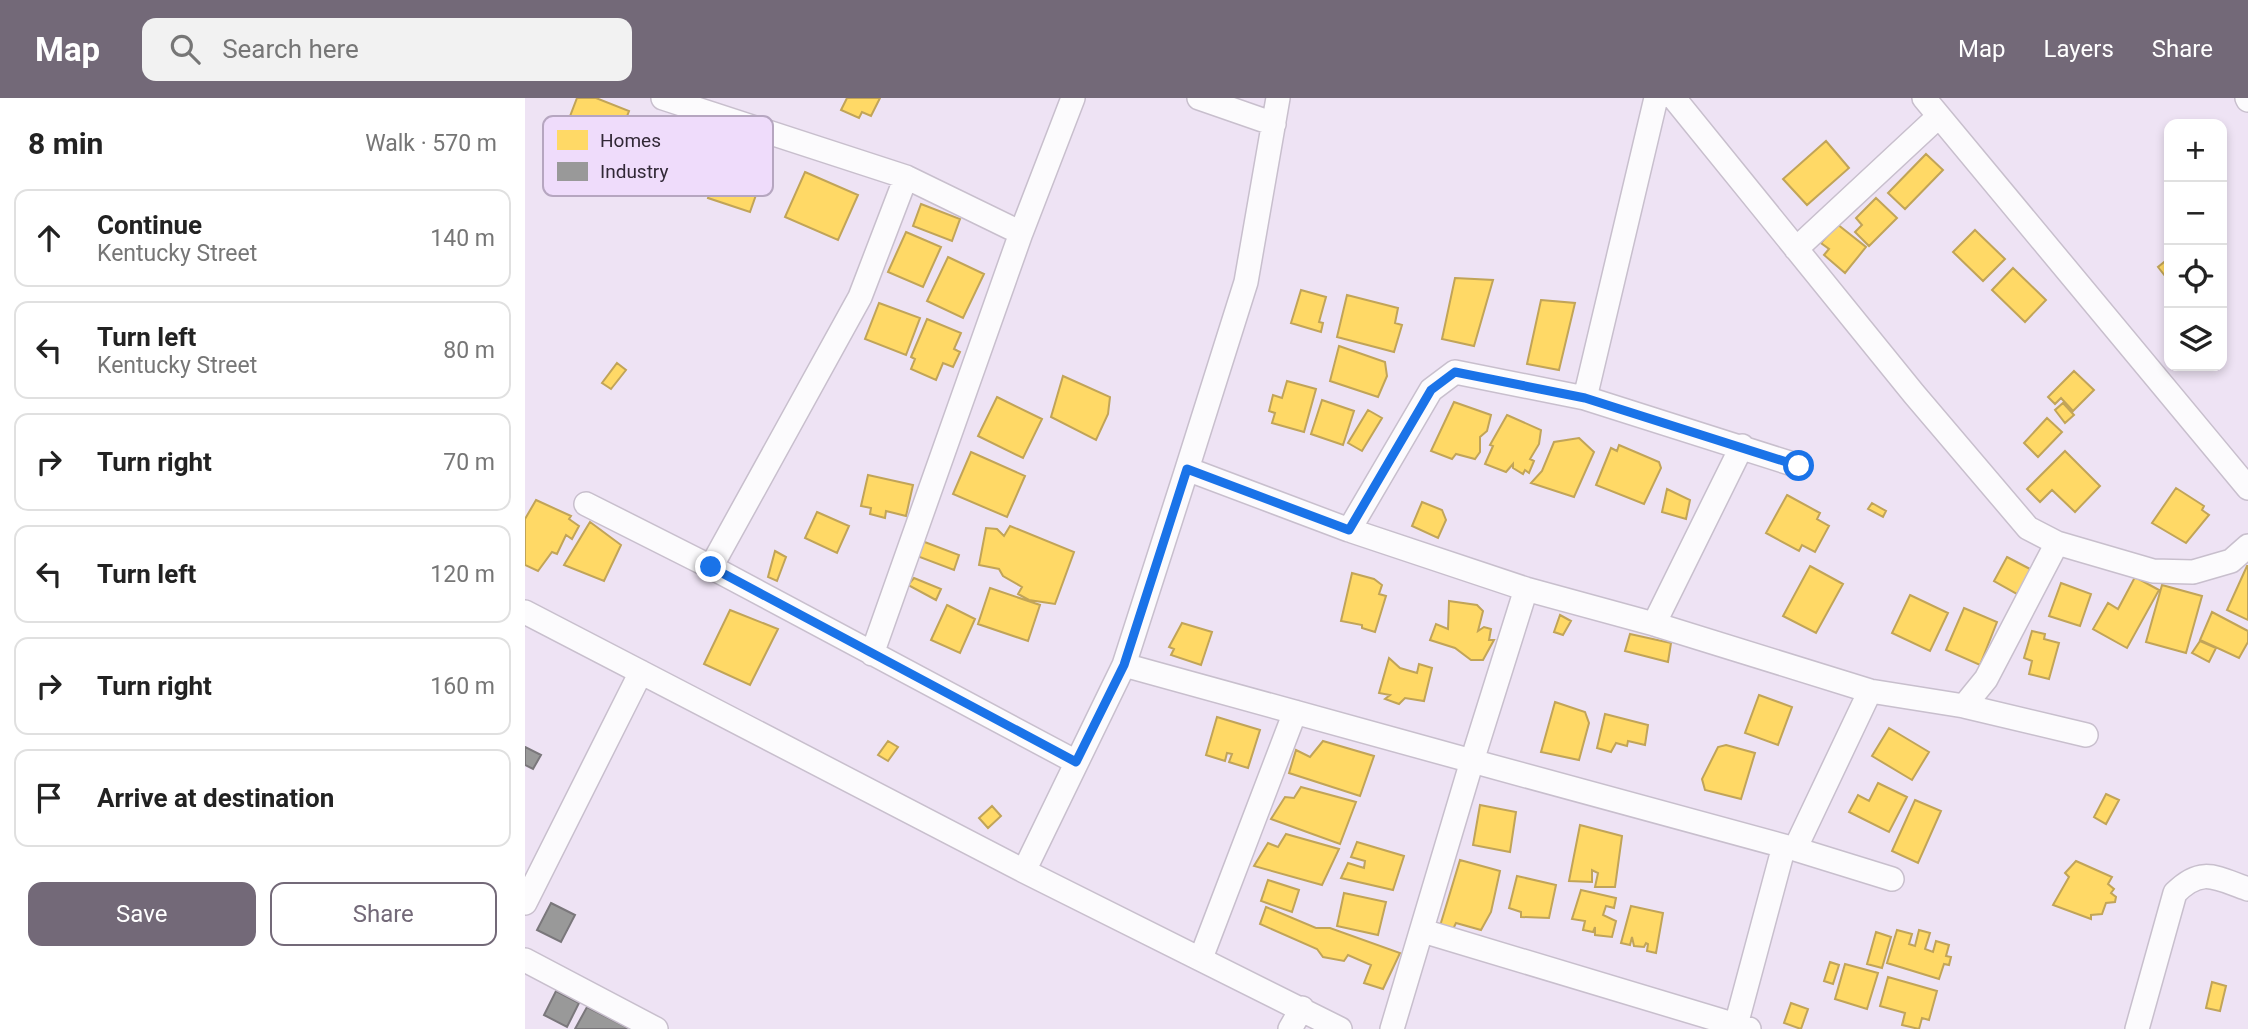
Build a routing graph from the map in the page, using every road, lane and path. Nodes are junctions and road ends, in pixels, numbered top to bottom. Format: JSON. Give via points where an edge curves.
{"nodes":[{"id":1,"x":663,"y":98,"type":"edge"},
{"id":2,"x":1073,"y":98,"type":"edge"},
{"id":3,"x":1199,"y":98,"type":"edge"},
{"id":4,"x":1278,"y":98,"type":"edge"},
{"id":5,"x":1656,"y":98,"type":"edge"},
{"id":6,"x":1674,"y":98,"type":"edge"},
{"id":7,"x":1924,"y":98,"type":"edge"},
{"id":8,"x":718,"y":116,"type":"edge"},
{"id":9,"x":1939,"y":116,"type":"junction"},
{"id":10,"x":1274,"y":124,"type":"junction"},
{"id":11,"x":773,"y":134,"type":"edge"},
{"id":12,"x":906,"y":177,"type":"junction"},
{"id":13,"x":1021,"y":233,"type":"junction"},
{"id":14,"x":1796,"y":249,"type":"junction"},
{"id":15,"x":1585,"y":398,"type":"junction"},
{"id":16,"x":1742,"y":446,"type":"junction"},
{"id":17,"x":1799,"y":466,"type":"dead end"},
{"id":18,"x":1187,"y":469,"type":"junction"},
{"id":19,"x":2248,"y":488,"type":"edge"},
{"id":20,"x":586,"y":504,"type":"dead end"},
{"id":21,"x":1349,"y":530,"type":"junction"},
{"id":22,"x":2057,"y":544,"type":"junction"},
{"id":23,"x":2248,"y":546,"type":"edge"},
{"id":24,"x":711,"y":567,"type":"junction"},
{"id":25,"x":1526,"y":589,"type":"junction"},
{"id":26,"x":525,"y":612,"type":"edge"},
{"id":27,"x":1654,"y":624,"type":"junction"},
{"id":28,"x":872,"y":654,"type":"junction"},
{"id":29,"x":1124,"y":665,"type":"junction"},
{"id":30,"x":641,"y":672,"type":"junction"},
{"id":31,"x":1870,"y":691,"type":"junction"},
{"id":32,"x":1964,"y":706,"type":"junction"},
{"id":33,"x":1294,"y":712,"type":"junction"},
{"id":34,"x":2086,"y":735,"type":"dead end"},
{"id":35,"x":1472,"y":761,"type":"junction"},
{"id":36,"x":1076,"y":762,"type":"junction"},
{"id":37,"x":1790,"y":848,"type":"junction"},
{"id":38,"x":1024,"y":871,"type":"junction"},
{"id":39,"x":1892,"y":878,"type":"dead end"},
{"id":40,"x":2248,"y":889,"type":"edge"},
{"id":41,"x":525,"y":903,"type":"edge"},
{"id":42,"x":1423,"y":931,"type":"junction"},
{"id":43,"x":1201,"y":958,"type":"junction"},
{"id":44,"x":525,"y":960,"type":"edge"},
{"id":45,"x":1302,"y":1008,"type":"junction"},
{"id":46,"x":1742,"y":1027,"type":"edge"},
{"id":47,"x":656,"y":1029,"type":"edge"},
{"id":48,"x":1290,"y":1029,"type":"edge"},
{"id":49,"x":1340,"y":1029,"type":"edge"},
{"id":50,"x":1392,"y":1029,"type":"edge"},
{"id":51,"x":2137,"y":1029,"type":"edge"}],
"edges":[{"from":1,"to":8,"type":"street"},
{"from":2,"to":13,"type":"street"},
{"from":3,"to":10,"type":"street"},
{"from":4,"to":10,"type":"street"},
{"from":5,"to":15,"type":"street"},
{"from":6,"to":14,"type":"street"},
{"from":7,"to":9,"type":"street"},
{"from":9,"to":14,"type":"street"},
{"from":9,"to":19,"type":"street"},
{"from":10,"to":18,"type":"street","via":[[1246,282]]},
{"from":11,"to":12,"type":"street"},
{"from":12,"to":13,"type":"street"},
{"from":12,"to":24,"type":"street","via":[[860,297]]},
{"from":13,"to":28,"type":"street"},
{"from":14,"to":22,"type":"street","via":[[2028,528]]},
{"from":15,"to":16,"type":"street"},
{"from":15,"to":21,"type":"street","via":[[1455,372],[1431,390]]},
{"from":16,"to":17,"type":"street"},
{"from":16,"to":27,"type":"street"},
{"from":18,"to":21,"type":"street"},
{"from":18,"to":29,"type":"street"},
{"from":20,"to":24,"type":"street"},
{"from":21,"to":25,"type":"street"},
{"from":22,"to":23,"type":"street","via":[[2153,571],[2193,572],[2231,561]]},
{"from":22,"to":32,"type":"street","via":[[1986,679]]},
{"from":24,"to":28,"type":"street"},
{"from":25,"to":27,"type":"street"},
{"from":25,"to":35,"type":"street"},
{"from":26,"to":30,"type":"street"},
{"from":27,"to":31,"type":"street"},
{"from":28,"to":36,"type":"street"},
{"from":29,"to":33,"type":"street"},
{"from":29,"to":36,"type":"street"},
{"from":30,"to":38,"type":"street"},
{"from":30,"to":41,"type":"street"},
{"from":31,"to":32,"type":"street"},
{"from":31,"to":37,"type":"street"},
{"from":32,"to":34,"type":"street"},
{"from":33,"to":35,"type":"street"},
{"from":33,"to":43,"type":"street"},
{"from":35,"to":37,"type":"street"},
{"from":35,"to":42,"type":"street"},
{"from":36,"to":38,"type":"street"},
{"from":37,"to":39,"type":"street"},
{"from":37,"to":46,"type":"street"},
{"from":38,"to":43,"type":"street"},
{"from":40,"to":51,"type":"street","via":[[2206,875],[2189,880],[2175,894]]},
{"from":42,"to":46,"type":"street"},
{"from":42,"to":50,"type":"street"},
{"from":43,"to":45,"type":"street"},
{"from":44,"to":47,"type":"street"},
{"from":45,"to":48,"type":"street"},
{"from":45,"to":49,"type":"street"}]}
